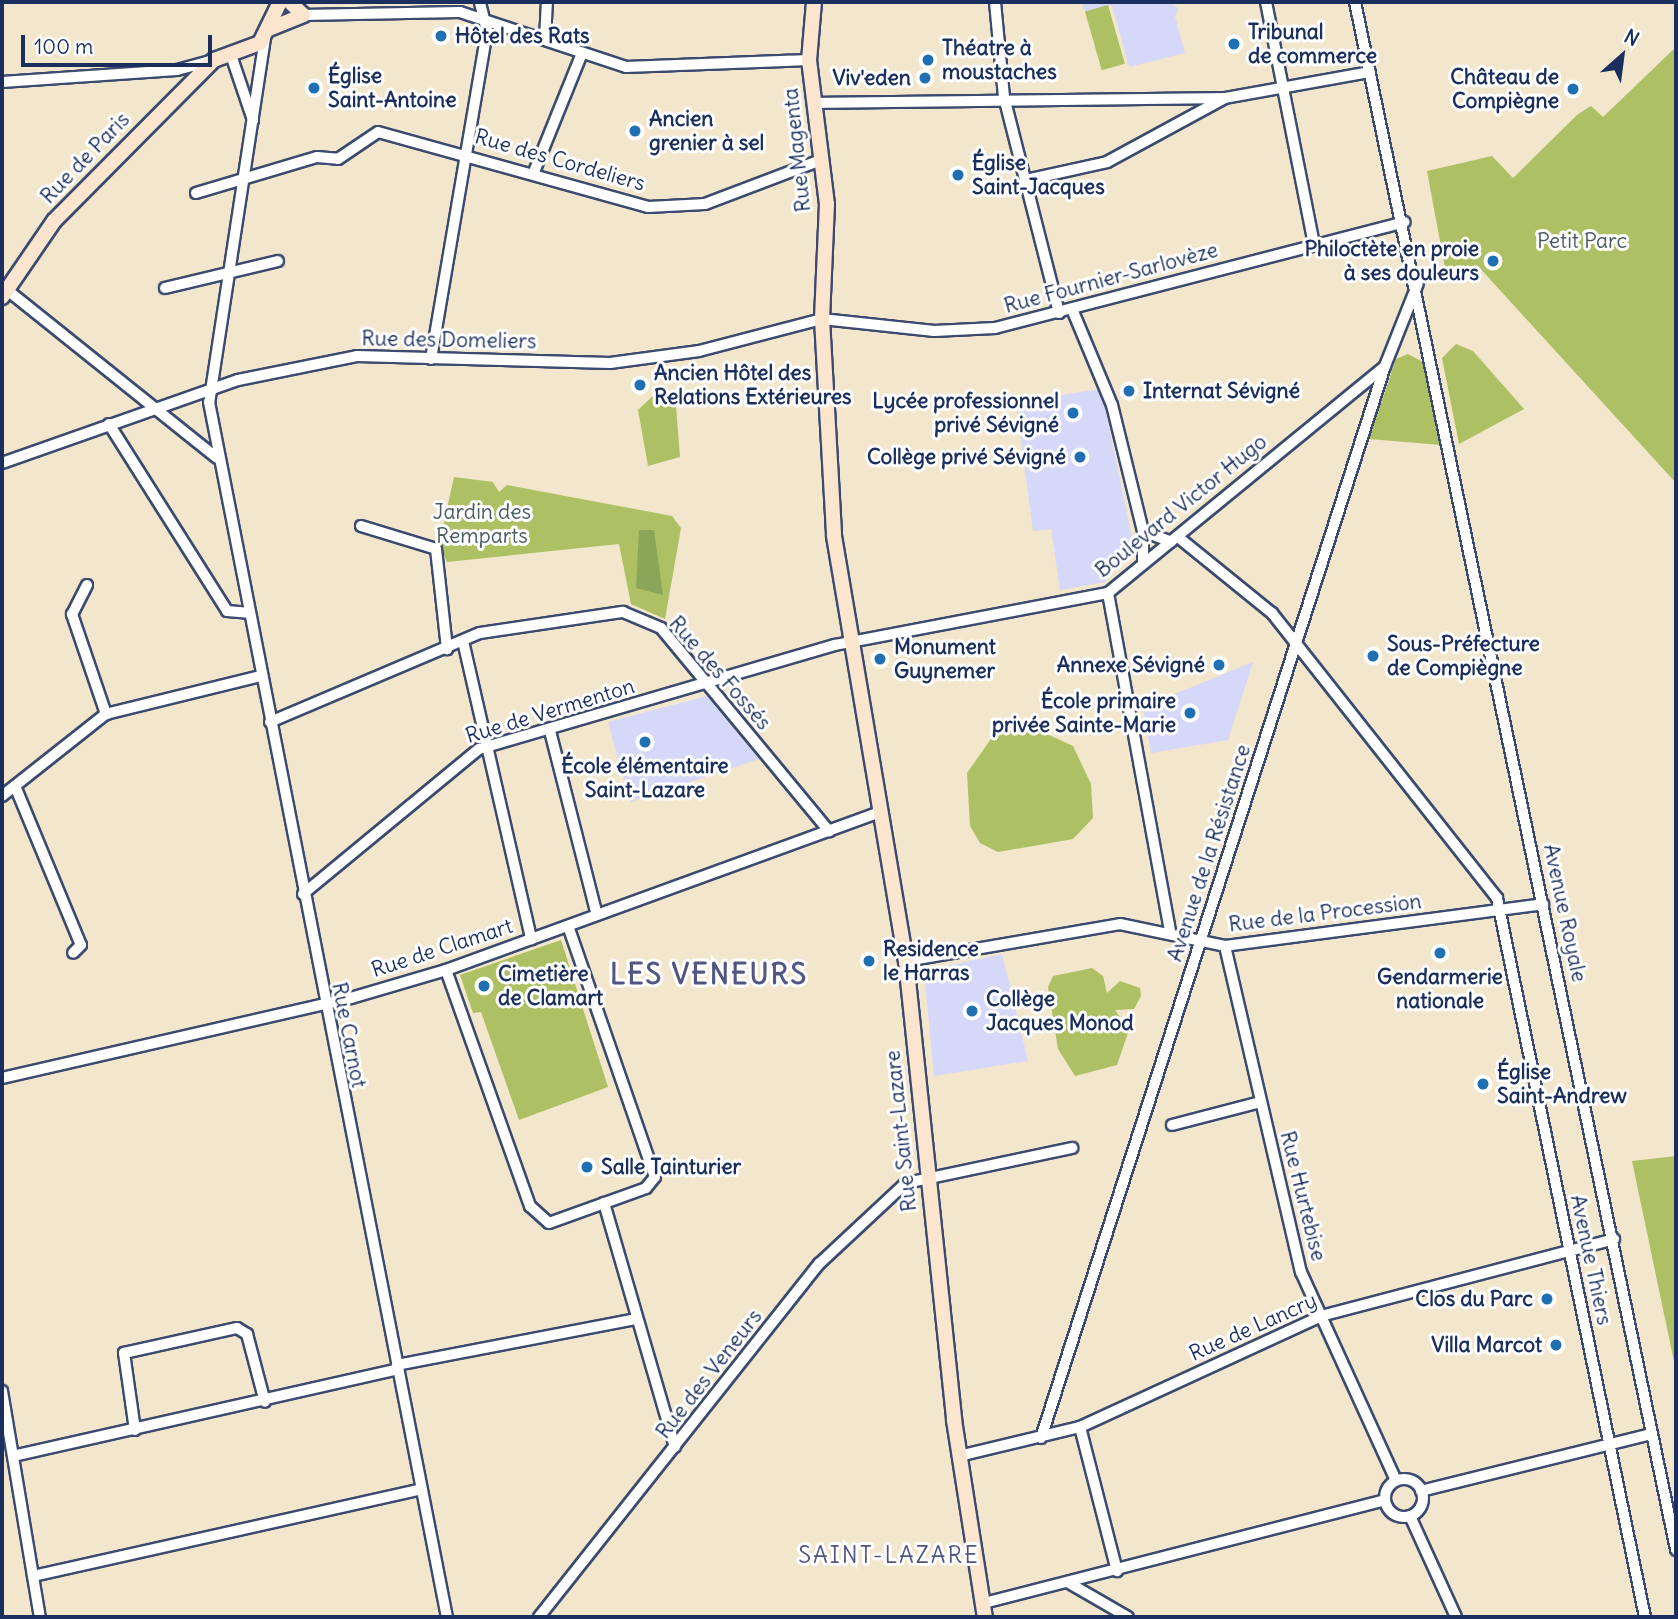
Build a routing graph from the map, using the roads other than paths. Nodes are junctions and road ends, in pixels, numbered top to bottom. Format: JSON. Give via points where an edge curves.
{"nodes":[{"id":1,"x":280,"y":2,"type":"edge"},
{"id":2,"x":290,"y":2,"type":"edge"},
{"id":3,"x":481,"y":2,"type":"edge"},
{"id":4,"x":547,"y":2,"type":"edge"},
{"id":5,"x":814,"y":2,"type":"edge"},
{"id":6,"x":995,"y":2,"type":"edge"},
{"id":7,"x":1266,"y":2,"type":"edge"},
{"id":8,"x":1356,"y":2,"type":"edge"},
{"id":9,"x":303,"y":15,"type":"junction"},
{"id":10,"x":486,"y":22,"type":"junction"},
{"id":11,"x":267,"y":34,"type":"junction"},
{"id":12,"x":545,"y":39,"type":"junction"},
{"id":13,"x":582,"y":53,"type":"junction"},
{"id":14,"x":231,"y":55,"type":"junction"},
{"id":15,"x":214,"y":60,"type":"junction"},
{"id":16,"x":808,"y":60,"type":"junction"},
{"id":17,"x":177,"y":69,"type":"junction"},
{"id":18,"x":1370,"y":72,"type":"junction"},
{"id":19,"x":2,"y":82,"type":"edge"},
{"id":20,"x":1283,"y":88,"type":"junction"},
{"id":21,"x":182,"y":89,"type":"junction"},
{"id":22,"x":1004,"y":97,"type":"junction"},
{"id":23,"x":1225,"y":98,"type":"junction"},
{"id":24,"x":814,"y":103,"type":"junction"},
{"id":25,"x":254,"y":122,"type":"junction"},
{"id":26,"x":466,"y":155,"type":"junction"},
{"id":27,"x":821,"y":160,"type":"junction"},
{"id":28,"x":534,"y":172,"type":"junction"},
{"id":29,"x":244,"y":179,"type":"junction"},
{"id":30,"x":1027,"y":180,"type":"junction"},
{"id":31,"x":196,"y":193,"type":"dead end"},
{"id":32,"x":1405,"y":222,"type":"junction"},
{"id":33,"x":1314,"y":244,"type":"junction"},
{"id":34,"x":278,"y":261,"type":"dead end"},
{"id":35,"x":226,"y":274,"type":"junction"},
{"id":36,"x":1418,"y":283,"type":"junction"},
{"id":37,"x":165,"y":288,"type":"dead end"},
{"id":38,"x":3,"y":292,"type":"edge"},
{"id":39,"x":1072,"y":309,"type":"junction"},
{"id":40,"x":1059,"y":313,"type":"junction"},
{"id":41,"x":822,"y":319,"type":"junction"},
{"id":42,"x":431,"y":359,"type":"junction"},
{"id":43,"x":1385,"y":366,"type":"junction"},
{"id":44,"x":208,"y":390,"type":"junction"},
{"id":45,"x":158,"y":406,"type":"junction"},
{"id":46,"x":109,"y":424,"type":"junction"},
{"id":47,"x":217,"y":458,"type":"junction"},
{"id":48,"x":2,"y":463,"type":"edge"},
{"id":49,"x":361,"y":526,"type":"dead end"},
{"id":50,"x":1143,"y":531,"type":"junction"},
{"id":51,"x":1175,"y":540,"type":"junction"},
{"id":52,"x":1143,"y":563,"type":"junction"},
{"id":53,"x":87,"y":585,"type":"dead end"},
{"id":54,"x":1108,"y":593,"type":"junction"},
{"id":55,"x":248,"y":613,"type":"junction"},
{"id":56,"x":463,"y":641,"type":"junction"},
{"id":57,"x":850,"y":642,"type":"junction"},
{"id":58,"x":1296,"y":645,"type":"junction"},
{"id":59,"x":447,"y":649,"type":"junction"},
{"id":60,"x":261,"y":676,"type":"junction"},
{"id":61,"x":705,"y":684,"type":"junction"},
{"id":62,"x":106,"y":714,"type":"junction"},
{"id":63,"x":270,"y":722,"type":"junction"},
{"id":64,"x":550,"y":731,"type":"junction"},
{"id":65,"x":489,"y":747,"type":"junction"},
{"id":66,"x":15,"y":786,"type":"junction"},
{"id":67,"x":2,"y":796,"type":"edge"},
{"id":68,"x":880,"y":811,"type":"junction"},
{"id":69,"x":829,"y":831,"type":"junction"},
{"id":70,"x":303,"y":894,"type":"junction"},
{"id":71,"x":1544,"y":904,"type":"junction"},
{"id":72,"x":1500,"y":910,"type":"junction"},
{"id":73,"x":596,"y":912,"type":"junction"},
{"id":74,"x":568,"y":926,"type":"junction"},
{"id":75,"x":1170,"y":931,"type":"junction"},
{"id":76,"x":531,"y":939,"type":"junction"},
{"id":77,"x":1200,"y":940,"type":"junction"},
{"id":78,"x":1225,"y":946,"type":"junction"},
{"id":79,"x":73,"y":953,"type":"dead end"},
{"id":80,"x":906,"y":961,"type":"junction"},
{"id":81,"x":446,"y":970,"type":"junction"},
{"id":82,"x":324,"y":1003,"type":"junction"},
{"id":83,"x":2,"y":1078,"type":"edge"},
{"id":84,"x":1260,"y":1102,"type":"junction"},
{"id":85,"x":1172,"y":1125,"type":"dead end"},
{"id":86,"x":1072,"y":1148,"type":"dead end"},
{"id":87,"x":926,"y":1177,"type":"junction"},
{"id":88,"x":604,"y":1203,"type":"junction"},
{"id":89,"x":1614,"y":1239,"type":"junction"},
{"id":90,"x":1570,"y":1250,"type":"junction"},
{"id":91,"x":1321,"y":1316,"type":"junction"},
{"id":92,"x":636,"y":1319,"type":"junction"},
{"id":93,"x":398,"y":1367,"type":"junction"},
{"id":94,"x":2,"y":1391,"type":"edge"},
{"id":95,"x":265,"y":1402,"type":"junction"},
{"id":96,"x":1080,"y":1427,"type":"junction"},
{"id":97,"x":135,"y":1430,"type":"junction"},
{"id":98,"x":1652,"y":1434,"type":"junction"},
{"id":99,"x":1041,"y":1438,"type":"junction"},
{"id":100,"x":1610,"y":1446,"type":"junction"},
{"id":101,"x":675,"y":1447,"type":"junction"},
{"id":102,"x":13,"y":1455,"type":"junction"},
{"id":103,"x":959,"y":1456,"type":"junction"},
{"id":104,"x":1396,"y":1480,"type":"junction"},
{"id":105,"x":421,"y":1489,"type":"junction"},
{"id":106,"x":1421,"y":1491,"type":"junction"},
{"id":107,"x":1385,"y":1500,"type":"junction"},
{"id":108,"x":1410,"y":1516,"type":"junction"},
{"id":109,"x":1676,"y":1550,"type":"edge"},
{"id":110,"x":1117,"y":1571,"type":"junction"},
{"id":111,"x":33,"y":1576,"type":"junction"},
{"id":112,"x":1069,"y":1583,"type":"junction"},
{"id":113,"x":985,"y":1610,"type":"edge"},
{"id":114,"x":40,"y":1617,"type":"edge"},
{"id":115,"x":447,"y":1617,"type":"edge"},
{"id":116,"x":539,"y":1617,"type":"edge"},
{"id":117,"x":1128,"y":1617,"type":"edge"},
{"id":118,"x":1456,"y":1617,"type":"edge"},
{"id":119,"x":1645,"y":1617,"type":"edge"}],
"edges":[{"from":1,"to":11,"type":"main road"},
{"from":2,"to":9,"type":"main road"},
{"from":3,"to":10,"type":"street"},
{"from":4,"to":12,"type":"street"},
{"from":5,"to":16,"type":"main road","name":"Rue Magenta"},
{"from":6,"to":22,"type":"street"},
{"from":7,"to":20,"type":"street"},
{"from":8,"to":18,"type":"street","name":"Avenue Royale"},
{"from":9,"to":10,"type":"street","via":[[434,9]]},
{"from":9,"to":11,"type":"main road"},
{"from":10,"to":12,"type":"street"},
{"from":10,"to":26,"type":"street"},
{"from":11,"to":14,"type":"main road"},
{"from":11,"to":25,"type":"street","name":"Rue Carnot"},
{"from":12,"to":13,"type":"street"},
{"from":13,"to":16,"type":"street","via":[[626,66]]},
{"from":13,"to":28,"type":"street"},
{"from":14,"to":15,"type":"main road"},
{"from":14,"to":25,"type":"street"},
{"from":15,"to":17,"type":"street"},
{"from":15,"to":21,"type":"main road","name":"Rue de Paris"},
{"from":16,"to":24,"type":"main road","name":"Rue Magenta"},
{"from":17,"to":19,"type":"street"},
{"from":17,"to":21,"type":"street"},
{"from":18,"to":20,"type":"street"},
{"from":18,"to":32,"type":"street","name":"Avenue Royale"},
{"from":20,"to":23,"type":"street"},
{"from":20,"to":33,"type":"street"},
{"from":21,"to":38,"type":"main road","name":"Rue de Paris","via":[[54,220]]},
{"from":22,"to":23,"type":"street"},
{"from":22,"to":24,"type":"street"},
{"from":22,"to":30,"type":"street"},
{"from":23,"to":30,"type":"street","via":[[1107,162]]},
{"from":24,"to":27,"type":"main road","name":"Rue Magenta"},
{"from":25,"to":29,"type":"street","name":"Rue Carnot"},
{"from":26,"to":28,"type":"street","name":"Rue des Cordeliers"},
{"from":26,"to":29,"type":"street","name":"Rue des Cordeliers","via":[[378,132],[338,159],[317,157]]},
{"from":26,"to":42,"type":"street"},
{"from":27,"to":28,"type":"street","name":"Rue des Cordeliers","via":[[685,208],[648,207]]},
{"from":27,"to":41,"type":"main road","name":"Rue Magenta","via":[[827,204]]},
{"from":29,"to":31,"type":"street"},
{"from":29,"to":35,"type":"street","name":"Rue Carnot"},
{"from":30,"to":40,"type":"street"},
{"from":32,"to":33,"type":"street","name":"Rue Fournier-Sarlovèze"},
{"from":32,"to":36,"type":"street","name":"Avenue Royale"},
{"from":33,"to":39,"type":"street","name":"Rue Fournier-Sarlovèze"},
{"from":34,"to":35,"type":"street"},
{"from":35,"to":37,"type":"street"},
{"from":35,"to":44,"type":"street","name":"Rue Carnot"},
{"from":36,"to":43,"type":"street","name":"Avenue de la Résistance"},
{"from":36,"to":71,"type":"street","name":"Avenue Royale"},
{"from":38,"to":45,"type":"street"},
{"from":39,"to":40,"type":"street","name":"Rue Fournier-Sarlovèze"},
{"from":39,"to":50,"type":"street","via":[[1112,405]]},
{"from":40,"to":41,"type":"street","name":"Rue Fournier-Sarlovèze","via":[[995,328],[934,331]]},
{"from":41,"to":42,"type":"street","name":"Rue des Domeliers","via":[[699,351],[610,363]]},
{"from":41,"to":57,"type":"main road","name":"Rue Magenta","via":[[834,536]]},
{"from":42,"to":44,"type":"street","name":"Rue des Domeliers","via":[[357,356]]},
{"from":43,"to":51,"type":"street","name":"Boulevard Victor Hugo"},
{"from":43,"to":58,"type":"street","name":"Avenue de la Résistance"},
{"from":44,"to":45,"type":"street","name":"Rue des Domeliers"},
{"from":44,"to":47,"type":"street","name":"Rue Carnot"},
{"from":45,"to":46,"type":"street","name":"Rue des Domeliers"},
{"from":45,"to":47,"type":"street"},
{"from":46,"to":48,"type":"street","name":"Rue des Domeliers"},
{"from":46,"to":55,"type":"street","via":[[227,611]]},
{"from":47,"to":55,"type":"street","name":"Rue Carnot"},
{"from":49,"to":59,"type":"street","via":[[436,549]]},
{"from":50,"to":51,"type":"street","name":"Avenue Thiers"},
{"from":50,"to":52,"type":"street"},
{"from":51,"to":52,"type":"street","name":"Boulevard Victor Hugo"},
{"from":51,"to":58,"type":"street","name":"Avenue Thiers","via":[[1252,592]]},
{"from":52,"to":54,"type":"street","name":"Boulevard Victor Hugo"},
{"from":53,"to":62,"type":"street","via":[[72,614]]},
{"from":54,"to":57,"type":"street","name":"Boulevard Victor Hugo"},
{"from":54,"to":75,"type":"street"},
{"from":55,"to":60,"type":"street","name":"Rue Carnot"},
{"from":56,"to":59,"type":"street","name":"Rue des Fossés"},
{"from":56,"to":61,"type":"street","name":"Rue des Fossés","via":[[500,629],[623,612],[661,628]]},
{"from":56,"to":65,"type":"street"},
{"from":57,"to":61,"type":"street","name":"Rue de Vermenton"},
{"from":57,"to":68,"type":"main road","name":"Rue Saint-Lazare"},
{"from":58,"to":72,"type":"street","name":"Avenue Thiers","via":[[1497,898]]},
{"from":58,"to":77,"type":"street","name":"Avenue de la Résistance"},
{"from":59,"to":63,"type":"street","name":"Rue des Fossés"},
{"from":60,"to":62,"type":"street"},
{"from":60,"to":63,"type":"street","name":"Rue Carnot"},
{"from":61,"to":64,"type":"street","name":"Rue de Vermenton"},
{"from":61,"to":69,"type":"street","name":"Rue des Fossés"},
{"from":62,"to":66,"type":"street"},
{"from":63,"to":70,"type":"street","name":"Rue Carnot"},
{"from":64,"to":65,"type":"street","name":"Rue de Vermenton"},
{"from":64,"to":73,"type":"street"},
{"from":65,"to":70,"type":"street","name":"Rue de Vermenton","via":[[466,755]]},
{"from":65,"to":76,"type":"street"},
{"from":66,"to":67,"type":"street"},
{"from":66,"to":79,"type":"street","via":[[80,945]]},
{"from":68,"to":69,"type":"street","name":"Rue de Clamart"},
{"from":68,"to":80,"type":"main road","name":"Rue Saint-Lazare"},
{"from":69,"to":73,"type":"street","name":"Rue de Clamart"},
{"from":70,"to":82,"type":"street","name":"Rue Carnot"},
{"from":71,"to":72,"type":"street","name":"Rue de la Procession"},
{"from":71,"to":89,"type":"street","name":"Avenue Royale"},
{"from":72,"to":78,"type":"street","name":"Rue de la Procession"},
{"from":72,"to":90,"type":"street","name":"Avenue Thiers"},
{"from":73,"to":74,"type":"street","name":"Rue de Clamart"},
{"from":74,"to":76,"type":"street","name":"Rue de Clamart"},
{"from":74,"to":88,"type":"street","via":[[655,1166],[646,1188]]},
{"from":75,"to":77,"type":"street","name":"Rue de la Procession"},
{"from":75,"to":80,"type":"street","name":"Rue de la Procession","via":[[1120,924]]},
{"from":76,"to":81,"type":"street","name":"Rue de Clamart"},
{"from":77,"to":78,"type":"street","name":"Rue de la Procession"},
{"from":77,"to":99,"type":"street","name":"Avenue de la Résistance"},
{"from":78,"to":84,"type":"street","name":"Rue Hurtebise"},
{"from":80,"to":87,"type":"main road","name":"Rue Saint-Lazare"},
{"from":81,"to":82,"type":"street","name":"Rue de Clamart"},
{"from":81,"to":88,"type":"street","via":[[538,1218],[549,1223]]},
{"from":82,"to":83,"type":"street","name":"Rue de Clamart"},
{"from":82,"to":93,"type":"street","name":"Rue Carnot"},
{"from":84,"to":85,"type":"street"},
{"from":84,"to":91,"type":"street","name":"Rue Hurtebise","via":[[1301,1272]]},
{"from":86,"to":87,"type":"street","name":"Rue des Veneurs"},
{"from":87,"to":101,"type":"street","name":"Rue des Veneurs","via":[[906,1183],[838,1243]]},
{"from":87,"to":103,"type":"main road","name":"Rue Saint-Lazare"},
{"from":88,"to":92,"type":"street"},
{"from":89,"to":90,"type":"street","name":"Rue de Lancry"},
{"from":89,"to":98,"type":"street","name":"Avenue Royale"},
{"from":90,"to":91,"type":"street","name":"Rue de Lancry"},
{"from":90,"to":100,"type":"street","name":"Avenue Thiers"},
{"from":91,"to":96,"type":"street","name":"Rue de Lancry"},
{"from":91,"to":104,"type":"street","name":"Rue Hurtebise"},
{"from":92,"to":93,"type":"street"},
{"from":92,"to":101,"type":"street"},
{"from":93,"to":95,"type":"street"},
{"from":93,"to":105,"type":"street","name":"Rue Carnot"},
{"from":94,"to":102,"type":"street"},
{"from":95,"to":97,"type":"street"},
{"from":95,"to":97,"type":"street","via":[[247,1334],[237,1328],[124,1353]]},
{"from":96,"to":99,"type":"street","name":"Rue de Lancry"},
{"from":96,"to":110,"type":"street"},
{"from":97,"to":102,"type":"street"},
{"from":98,"to":100,"type":"street"},
{"from":98,"to":109,"type":"street","name":"Avenue Royale"},
{"from":99,"to":103,"type":"street","name":"Rue de Lancry"},
{"from":100,"to":106,"type":"street"},
{"from":100,"to":119,"type":"street","name":"Avenue Thiers"},
{"from":101,"to":116,"type":"street","name":"Rue des Veneurs"},
{"from":102,"to":111,"type":"street"},
{"from":103,"to":113,"type":"main road","name":"Rue Saint-Lazare"},
{"from":104,"to":106,"type":"street","via":[[1408,1479]]},
{"from":104,"to":107,"type":"street"},
{"from":105,"to":111,"type":"street"},
{"from":105,"to":115,"type":"street","name":"Rue Carnot"},
{"from":106,"to":108,"type":"street","via":[[1422,1503]]},
{"from":107,"to":108,"type":"street","via":[[1394,1513]]},
{"from":107,"to":110,"type":"street"},
{"from":108,"to":118,"type":"street"},
{"from":110,"to":112,"type":"street"},
{"from":111,"to":114,"type":"street"},
{"from":112,"to":113,"type":"street"},
{"from":112,"to":117,"type":"street"}]}
